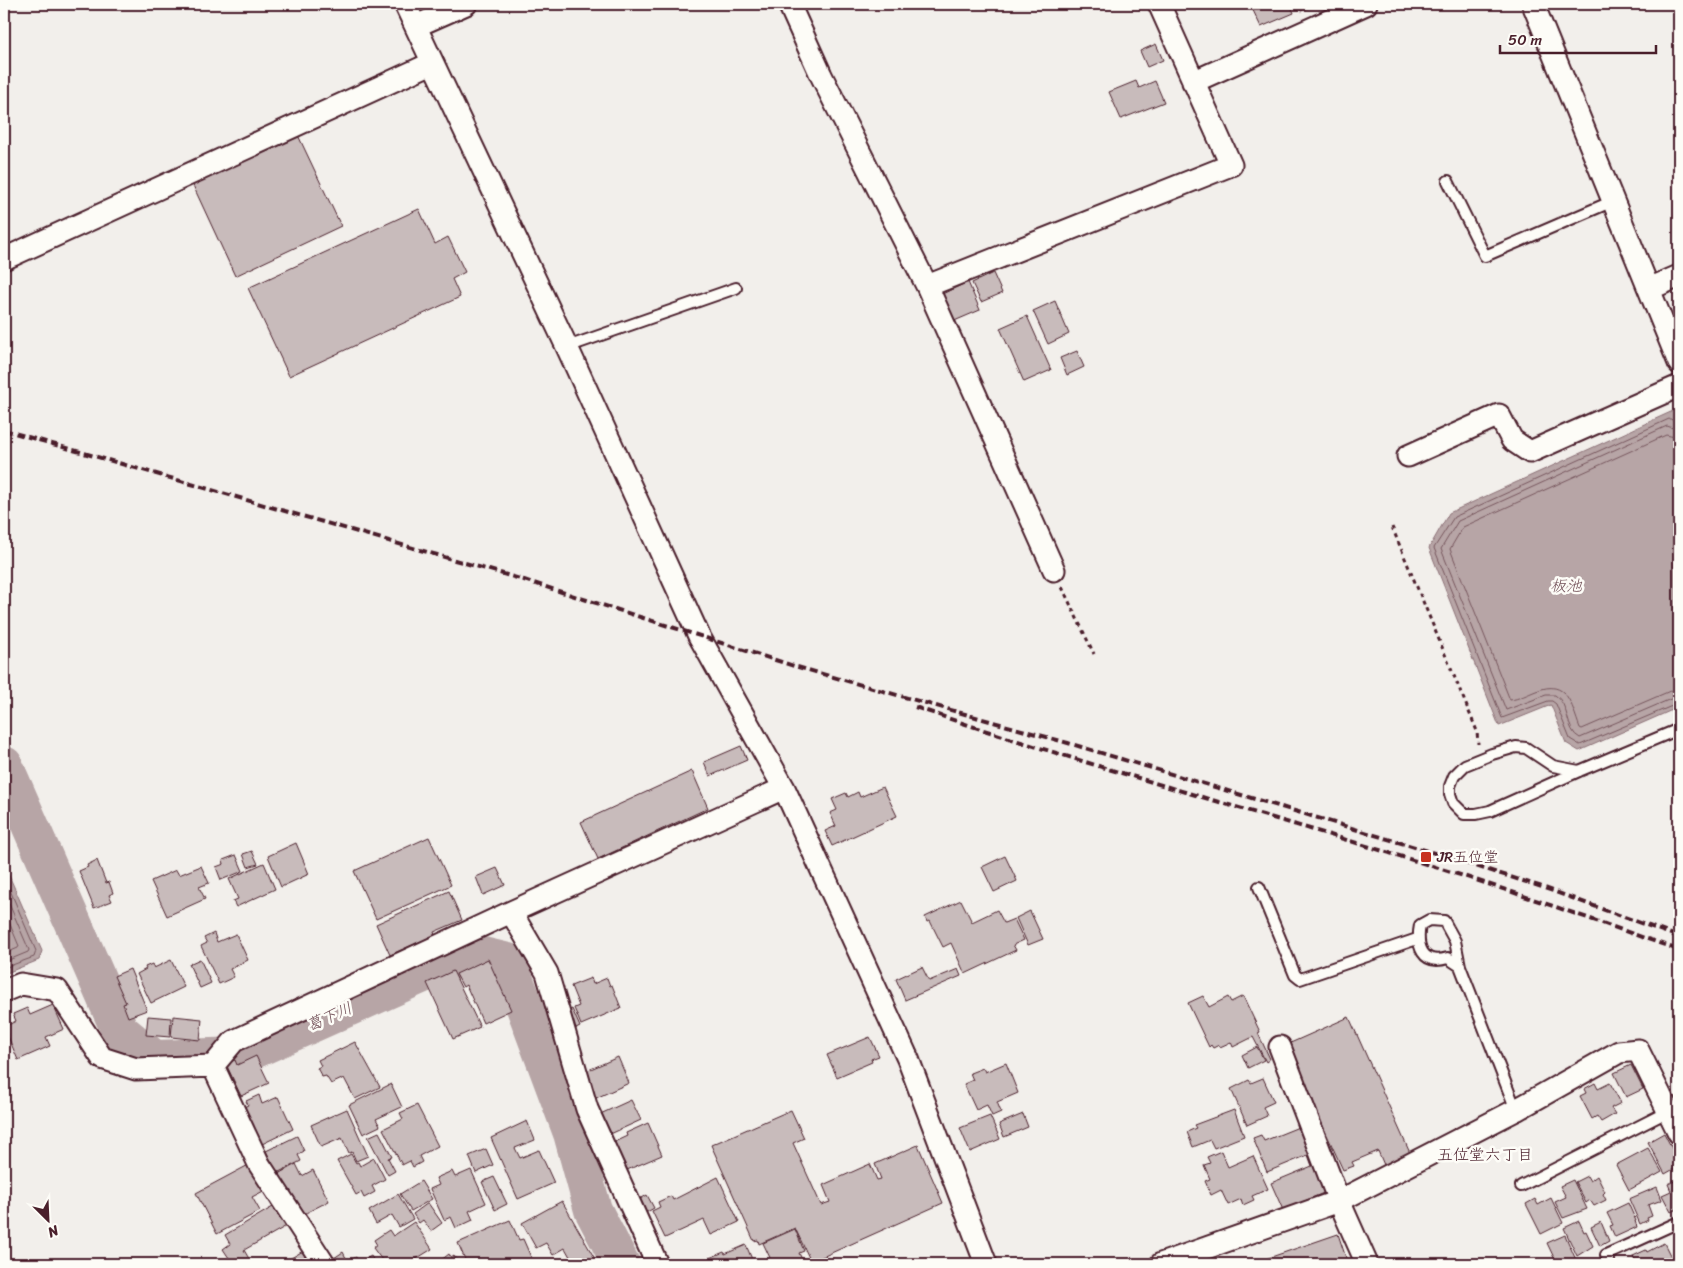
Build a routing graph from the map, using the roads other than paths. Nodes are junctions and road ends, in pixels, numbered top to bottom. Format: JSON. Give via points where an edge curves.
{"nodes":[{"id":1,"x":404,"y":4,"type":"edge"},
{"id":2,"x":466,"y":4,"type":"edge"},
{"id":3,"x":789,"y":4,"type":"edge"},
{"id":4,"x":1159,"y":4,"type":"edge"},
{"id":5,"x":1366,"y":4,"type":"edge"},
{"id":6,"x":1533,"y":4,"type":"edge"},
{"id":7,"x":416,"y":26,"type":"junction"},
{"id":8,"x":432,"y":62,"type":"junction"},
{"id":9,"x":1193,"y":82,"type":"junction"},
{"id":10,"x":1448,"y":181,"type":"dead end"},
{"id":11,"x":1613,"y":201,"type":"junction"},
{"id":12,"x":4,"y":259,"type":"edge"},
{"id":13,"x":1679,"y":276,"type":"edge"},
{"id":14,"x":927,"y":286,"type":"junction"},
{"id":15,"x":736,"y":288,"type":"dead end"},
{"id":16,"x":1649,"y":290,"type":"junction"},
{"id":17,"x":567,"y":347,"type":"junction"},
{"id":18,"x":1679,"y":363,"type":"edge"},
{"id":19,"x":1679,"y":386,"type":"edge"},
{"id":20,"x":1408,"y":456,"type":"dead end"},
{"id":21,"x":1054,"y":570,"type":"road end"},
{"id":22,"x":1679,"y":730,"type":"edge"},
{"id":23,"x":1578,"y":771,"type":"junction"},
{"id":24,"x":784,"y":788,"type":"junction"},
{"id":25,"x":1259,"y":887,"type":"dead end"},
{"id":26,"x":511,"y":912,"type":"junction"},
{"id":27,"x":1417,"y":939,"type":"junction"},
{"id":28,"x":1460,"y":966,"type":"junction"},
{"id":29,"x":4,"y":991,"type":"edge"},
{"id":30,"x":1280,"y":1047,"type":"dead end"},
{"id":31,"x":213,"y":1066,"type":"junction"},
{"id":32,"x":1516,"y":1110,"type":"junction"},
{"id":33,"x":1668,"y":1111,"type":"junction"},
{"id":34,"x":1679,"y":1133,"type":"edge"},
{"id":35,"x":1521,"y":1186,"type":"dead end"},
{"id":36,"x":1339,"y":1201,"type":"junction"},
{"id":37,"x":1679,"y":1222,"type":"edge"},
{"id":38,"x":324,"y":1264,"type":"edge"},
{"id":39,"x":657,"y":1264,"type":"edge"},
{"id":40,"x":986,"y":1264,"type":"edge"},
{"id":41,"x":1161,"y":1264,"type":"edge"},
{"id":42,"x":1367,"y":1264,"type":"edge"},
{"id":43,"x":1609,"y":1264,"type":"edge"}],
"edges":[{"from":1,"to":7,"type":"street"},
{"from":2,"to":7,"type":"street"},
{"from":3,"to":14,"type":"street"},
{"from":4,"to":9,"type":"street"},
{"from":5,"to":9,"type":"street"},
{"from":6,"to":11,"type":"street"},
{"from":7,"to":8,"type":"street"},
{"from":8,"to":12,"type":"street"},
{"from":8,"to":17,"type":"street"},
{"from":9,"to":14,"type":"street","via":[[1230,165]]},
{"from":10,"to":11,"type":"lane","via":[[1485,256]]},
{"from":11,"to":16,"type":"street"},
{"from":13,"to":16,"type":"street"},
{"from":14,"to":21,"type":"street"},
{"from":15,"to":17,"type":"lane"},
{"from":16,"to":18,"type":"street"},
{"from":17,"to":24,"type":"street","via":[[699,636]]},
{"from":19,"to":20,"type":"street","via":[[1530,452],[1512,440],[1499,416]]},
{"from":22,"to":23,"type":"lane"},
{"from":23,"to":23,"type":"lane","via":[[1490,811],[1476,814],[1464,814],[1453,803],[1450,794],[1454,776],[1465,766],[1516,748],[1526,748],[1553,766]]},
{"from":24,"to":26,"type":"street"},
{"from":24,"to":40,"type":"street","via":[[908,1059]]},
{"from":25,"to":27,"type":"lane","via":[[1295,975],[1300,979]]},
{"from":26,"to":31,"type":"street","via":[[234,1041]]},
{"from":26,"to":39,"type":"street","via":[[547,973],[587,1109]]},
{"from":27,"to":28,"type":"lane","via":[[1426,957],[1439,961],[1448,958]]},
{"from":27,"to":28,"type":"lane","via":[[1420,924],[1429,920],[1444,922],[1456,941]]},
{"from":28,"to":32,"type":"lane"},
{"from":29,"to":31,"type":"street","via":[[21,984],[56,990],[102,1058],[136,1069]]},
{"from":30,"to":36,"type":"street"},
{"from":31,"to":38,"type":"street","via":[[259,1164]]},
{"from":32,"to":33,"type":"street","via":[[1619,1052],[1638,1050]]},
{"from":32,"to":36,"type":"street"},
{"from":33,"to":34,"type":"street"},
{"from":33,"to":35,"type":"lane"},
{"from":36,"to":41,"type":"street"},
{"from":36,"to":42,"type":"street"},
{"from":37,"to":43,"type":"lane","via":[[1606,1255]]}]}
